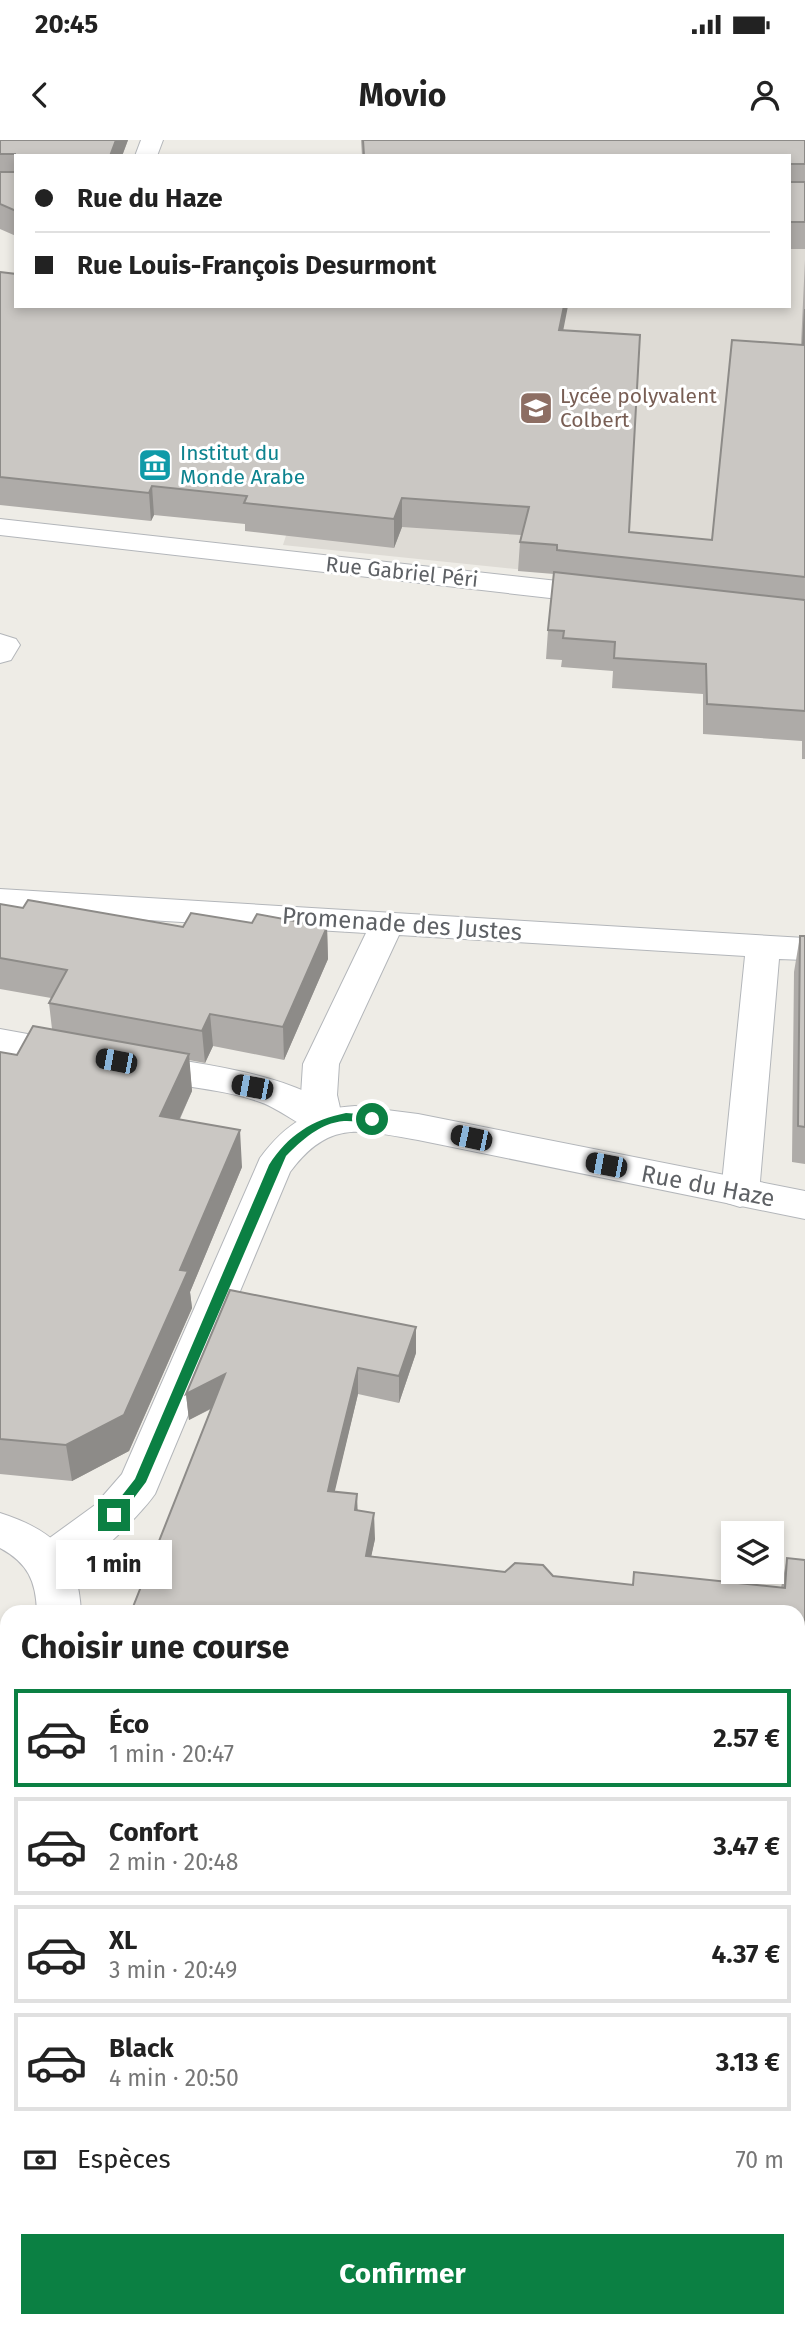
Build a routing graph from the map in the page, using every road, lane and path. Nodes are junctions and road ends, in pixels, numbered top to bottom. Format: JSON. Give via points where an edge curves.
{"nodes":[{"id":1,"x":0,"y":527,"type":"edge"},
{"id":2,"x":627,"y":598,"type":"edge"},
{"id":3,"x":0,"y":643,"type":"edge"},
{"id":4,"x":0,"y":654,"type":"edge"},
{"id":5,"x":0,"y":900,"type":"edge"},
{"id":6,"x":388,"y":923,"type":"junction"},
{"id":7,"x":763,"y":946,"type":"junction"},
{"id":8,"x":805,"y":949,"type":"edge"},
{"id":9,"x":0,"y":1041,"type":"edge"},
{"id":10,"x":325,"y":1121,"type":"junction"},
{"id":11,"x":740,"y":1193,"type":"junction"},
{"id":12,"x":805,"y":1205,"type":"edge"},
{"id":13,"x":0,"y":1530,"type":"edge"},
{"id":14,"x":48,"y":1563,"type":"junction"},
{"id":15,"x":58,"y":1605,"type":"edge"}],
"edges":[{"from":1,"to":2,"type":"street","name":"Rue Gabriel Péri"},
{"from":3,"to":4,"type":"street","via":[[5,645]]},
{"from":5,"to":6,"type":"street","name":"Promenade des Justes"},
{"from":6,"to":7,"type":"street","name":"Promenade des Justes"},
{"from":6,"to":10,"type":"street","via":[[321,1064],[319,1095]]},
{"from":7,"to":8,"type":"street","name":"Promenade des Justes"},
{"from":7,"to":11,"type":"street"},
{"from":9,"to":10,"type":"street","via":[[267,1090]]},
{"from":10,"to":11,"type":"street","name":"Rue du Haze","via":[[359,1117],[418,1127]]},
{"from":10,"to":14,"type":"street","via":[[289,1145],[273,1167],[130,1498],[98,1530]]},
{"from":11,"to":12,"type":"street","name":"Rue du Haze"},
{"from":13,"to":14,"type":"street","via":[[33,1544]]},
{"from":14,"to":15,"type":"street"}]}
